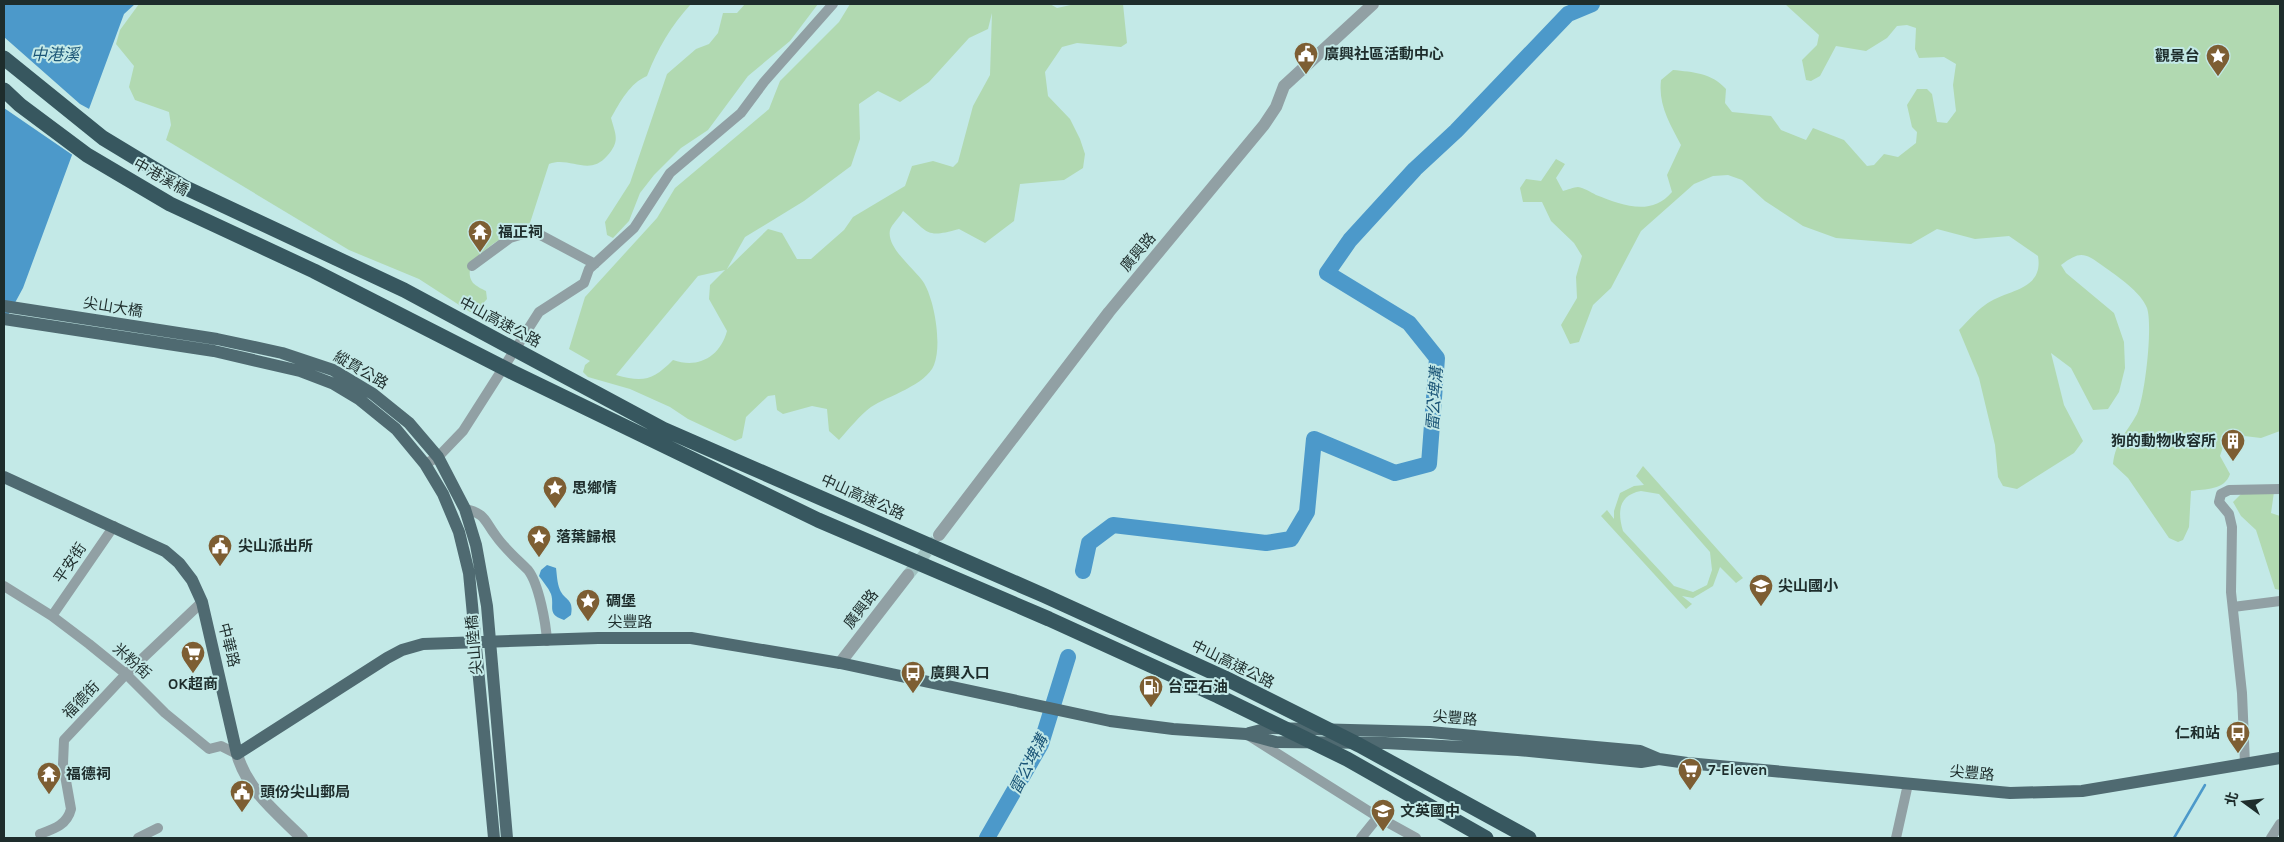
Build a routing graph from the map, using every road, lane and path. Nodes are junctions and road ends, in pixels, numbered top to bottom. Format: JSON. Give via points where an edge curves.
{"nodes":[{"id":1,"x":833,"y":4,"type":"edge"},
{"id":2,"x":1373,"y":4,"type":"edge"},
{"id":3,"x":4,"y":58,"type":"edge"},
{"id":4,"x":4,"y":90,"type":"edge"},
{"id":5,"x":184,"y":187,"type":"joint"},
{"id":6,"x":595,"y":264,"type":"junction"},
{"id":7,"x":472,"y":266,"type":"dead end"},
{"id":8,"x":4,"y":306,"type":"edge"},
{"id":9,"x":4,"y":319,"type":"edge"},
{"id":10,"x":219,"y":346,"type":"junction"},
{"id":11,"x":438,"y":457,"type":"junction"},
{"id":12,"x":425,"y":464,"type":"junction"},
{"id":13,"x":4,"y":477,"type":"edge"},
{"id":14,"x":2280,"y":489,"type":"edge"},
{"id":15,"x":466,"y":509,"type":"junction"},
{"id":16,"x":114,"y":526,"type":"junction"},
{"id":17,"x":939,"y":535,"type":"tunnel mouth"},
{"id":18,"x":908,"y":576,"type":"tunnel mouth"},
{"id":19,"x":4,"y":586,"type":"edge"},
{"id":20,"x":202,"y":602,"type":"junction"},
{"id":21,"x":2280,"y":602,"type":"edge"},
{"id":22,"x":2233,"y":607,"type":"junction"},
{"id":23,"x":52,"y":616,"type":"junction"},
{"id":24,"x":547,"y":641,"type":"junction"},
{"id":25,"x":840,"y":664,"type":"junction"},
{"id":26,"x":126,"y":674,"type":"junction"},
{"id":27,"x":1246,"y":734,"type":"junction"},
{"id":28,"x":237,"y":754,"type":"junction"},
{"id":29,"x":2280,"y":761,"type":"edge"},
{"id":30,"x":2245,"y":764,"type":"junction"},
{"id":31,"x":1908,"y":784,"type":"junction"},
{"id":32,"x":1378,"y":817,"type":"junction"},
{"id":33,"x":2280,"y":824,"type":"edge"},
{"id":34,"x":158,"y":828,"type":"dead end"},
{"id":35,"x":40,"y":834,"type":"dead end"},
{"id":36,"x":138,"y":838,"type":"edge"},
{"id":37,"x":302,"y":838,"type":"edge"},
{"id":38,"x":494,"y":838,"type":"edge"},
{"id":39,"x":507,"y":838,"type":"edge"},
{"id":40,"x":1361,"y":838,"type":"edge"},
{"id":41,"x":1416,"y":838,"type":"edge"},
{"id":42,"x":1486,"y":838,"type":"edge"},
{"id":43,"x":1529,"y":838,"type":"edge"},
{"id":44,"x":1896,"y":838,"type":"edge"},
{"id":45,"x":2271,"y":838,"type":"edge"}],
"edges":[{"from":1,"to":6,"type":"street","via":[[764,82],[742,114],[670,173],[634,228]]},
{"from":2,"to":17,"type":"street","name":"廣興路","via":[[1284,86],[1264,125],[1111,310]]},
{"from":3,"to":5,"type":"highway","name":"中港溪橋","via":[[103,138]]},
{"from":4,"to":42,"type":"highway","name":"中港溪橋","via":[[87,154],[170,204],[314,271],[514,373],[818,520],[1218,696],[1347,759]]},
{"from":5,"to":43,"type":"highway","name":"中山高速公路","via":[[404,290],[663,429],[1225,678],[1359,745]]},
{"from":6,"to":7,"type":"street","via":[[533,231],[510,238]]},
{"from":6,"to":11,"type":"street","via":[[584,283],[539,312],[462,431]]},
{"from":8,"to":10,"type":"main road","name":"尖山大橋"},
{"from":9,"to":10,"type":"main road","name":"尖山大橋"},
{"from":10,"to":11,"type":"main road","name":"縱貫公路","via":[[282,353],[334,370],[374,394],[402,417]]},
{"from":10,"to":12,"type":"main road","name":"縱貫公路","via":[[300,370],[334,384],[396,428]]},
{"from":11,"to":12,"type":"street"},
{"from":11,"to":15,"type":"main road","name":"尖山陸橋"},
{"from":12,"to":38,"type":"main road","name":"尖山陸橋","via":[[444,494],[459,532],[469,573]]},
{"from":13,"to":16,"type":"main road","name":"中華路"},
{"from":14,"to":22,"type":"street","via":[[2228,490],[2221,494],[2219,502],[2229,514],[2232,527],[2230,592]]},
{"from":15,"to":24,"type":"street","via":[[484,517],[495,535],[529,572],[539,597]]},
{"from":15,"to":39,"type":"main road","name":"尖山陸橋","via":[[487,606]]},
{"from":16,"to":20,"type":"main road","name":"中華路","via":[[164,551],[179,563],[192,580]]},
{"from":16,"to":23,"type":"street","name":"平安街"},
{"from":18,"to":25,"type":"street","name":"廣興路"},
{"from":19,"to":23,"type":"street","name":"米粉街"},
{"from":20,"to":26,"type":"street","name":"福德街"},
{"from":20,"to":28,"type":"main road","name":"中華路"},
{"from":21,"to":22,"type":"street"},
{"from":22,"to":30,"type":"street"},
{"from":23,"to":26,"type":"street","name":"米粉街"},
{"from":24,"to":25,"type":"main road","name":"尖豐路","via":[[691,638]]},
{"from":24,"to":28,"type":"main road","name":"尖豐路","via":[[423,644],[402,650]]},
{"from":25,"to":27,"type":"main road","name":"尖豐路","via":[[1110,721]]},
{"from":26,"to":28,"type":"street","name":"米粉街","via":[[165,713],[209,749],[221,746]]},
{"from":26,"to":35,"type":"street","name":"福德街","via":[[64,740],[63,764],[71,809],[59,828]]},
{"from":27,"to":31,"type":"main road","name":"尖豐路","via":[[1276,742],[1385,743],[1518,750],[1640,762],[1659,759]]},
{"from":27,"to":32,"type":"street"},
{"from":28,"to":37,"type":"street","name":"中華路","via":[[244,774],[260,797]]},
{"from":29,"to":30,"type":"main road","name":"尖豐路"},
{"from":30,"to":31,"type":"main road","name":"尖豐路","via":[[2082,791],[2010,793]]},
{"from":31,"to":44,"type":"street"},
{"from":32,"to":40,"type":"street"},
{"from":32,"to":41,"type":"street"},
{"from":33,"to":45,"type":"street"},
{"from":34,"to":36,"type":"street"}]}
